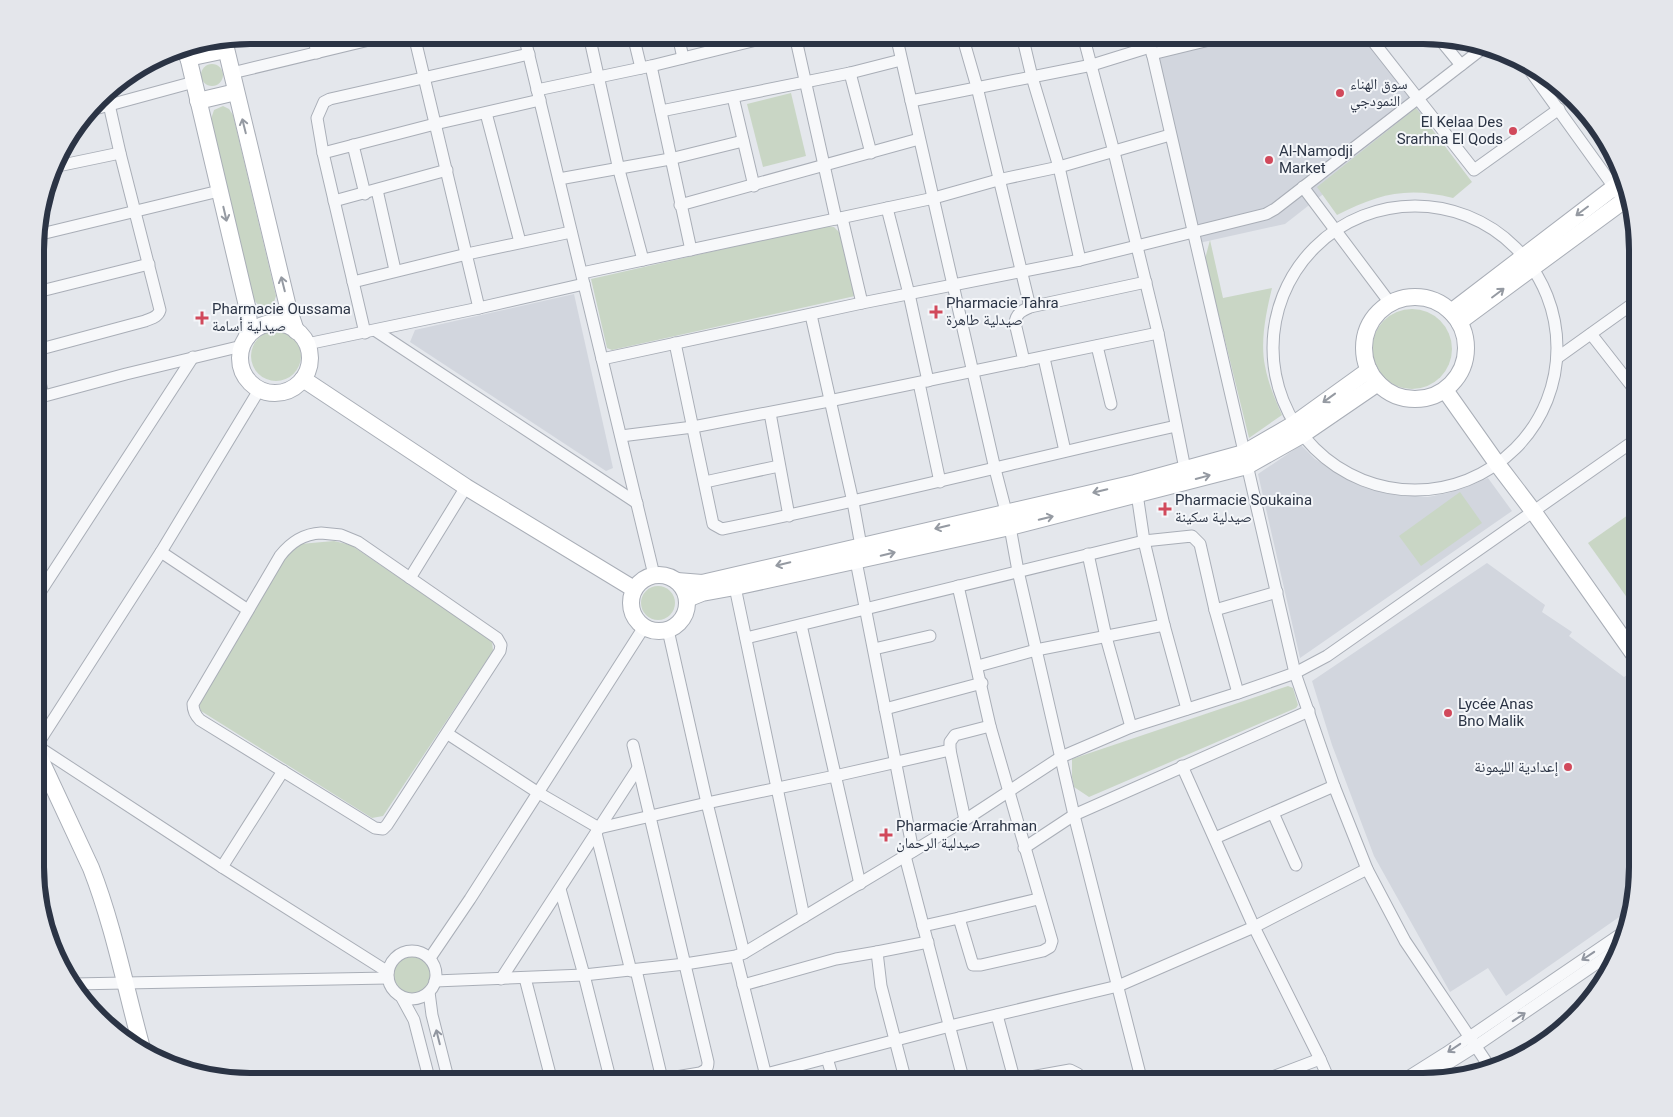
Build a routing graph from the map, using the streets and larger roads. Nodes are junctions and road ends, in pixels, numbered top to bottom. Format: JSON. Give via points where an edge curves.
{"nodes":[{"id":1,"x":315,"y":44,"type":"edge"},
{"id":2,"x":354,"y":44,"type":"edge"},
{"id":3,"x":416,"y":44,"type":"edge"},
{"id":4,"x":526,"y":44,"type":"edge"},
{"id":5,"x":591,"y":44,"type":"edge"},
{"id":6,"x":637,"y":44,"type":"edge"},
{"id":7,"x":680,"y":44,"type":"edge"},
{"id":8,"x":721,"y":44,"type":"edge"},
{"id":9,"x":797,"y":44,"type":"edge"},
{"id":10,"x":898,"y":44,"type":"edge"},
{"id":11,"x":965,"y":44,"type":"edge"},
{"id":12,"x":1024,"y":44,"type":"edge"},
{"id":13,"x":1086,"y":44,"type":"edge"},
{"id":14,"x":1150,"y":44,"type":"edge"},
{"id":15,"x":1176,"y":44,"type":"edge"},
{"id":16,"x":1375,"y":44,"type":"edge"},
{"id":17,"x":225,"y":45,"type":"edge"},
{"id":18,"x":1444,"y":45,"type":"edge"},
{"id":19,"x":214,"y":47,"type":"edge"},
{"id":20,"x":1151,"y":50,"type":"junction"},
{"id":21,"x":195,"y":51,"type":"edge"},
{"id":22,"x":1479,"y":51,"type":"edge"},
{"id":23,"x":187,"y":53,"type":"edge"},
{"id":24,"x":317,"y":53,"type":"junction"},
{"id":25,"x":529,"y":54,"type":"junction"},
{"id":26,"x":684,"y":58,"type":"junction"},
{"id":27,"x":901,"y":60,"type":"junction"},
{"id":28,"x":1092,"y":65,"type":"junction"},
{"id":29,"x":1461,"y":65,"type":"junction"},
{"id":30,"x":646,"y":67,"type":"junction"},
{"id":31,"x":232,"y":73,"type":"junction"},
{"id":32,"x":850,"y":73,"type":"junction"},
{"id":33,"x":1534,"y":76,"type":"edge"},
{"id":34,"x":600,"y":77,"type":"junction"},
{"id":35,"x":1032,"y":77,"type":"junction"},
{"id":36,"x":425,"y":78,"type":"junction"},
{"id":37,"x":194,"y":82,"type":"junction"},
{"id":38,"x":805,"y":83,"type":"junction"},
{"id":39,"x":978,"y":87,"type":"junction"},
{"id":40,"x":236,"y":92,"type":"junction"},
{"id":41,"x":539,"y":95,"type":"junction"},
{"id":42,"x":733,"y":97,"type":"junction"},
{"id":43,"x":1418,"y":99,"type":"junction"},
{"id":44,"x":108,"y":100,"type":"edge"},
{"id":45,"x":198,"y":101,"type":"junction"},
{"id":46,"x":911,"y":101,"type":"junction"},
{"id":47,"x":109,"y":106,"type":"junction"},
{"id":48,"x":100,"y":108,"type":"edge"},
{"id":49,"x":1559,"y":109,"type":"junction"},
{"id":50,"x":660,"y":111,"type":"junction"},
{"id":51,"x":486,"y":112,"type":"junction"},
{"id":52,"x":435,"y":124,"type":"junction"},
{"id":53,"x":1170,"y":135,"type":"junction"},
{"id":54,"x":919,"y":139,"type":"junction"},
{"id":55,"x":743,"y":142,"type":"junction"},
{"id":56,"x":353,"y":145,"type":"junction"},
{"id":57,"x":120,"y":152,"type":"junction"},
{"id":58,"x":1114,"y":152,"type":"junction"},
{"id":59,"x":323,"y":153,"type":"junction"},
{"id":60,"x":871,"y":154,"type":"junction"},
{"id":61,"x":670,"y":160,"type":"junction"},
{"id":62,"x":62,"y":165,"type":"edge"},
{"id":63,"x":824,"y":166,"type":"junction"},
{"id":64,"x":1059,"y":167,"type":"junction"},
{"id":65,"x":447,"y":170,"type":"junction"},
{"id":66,"x":619,"y":170,"type":"junction"},
{"id":67,"x":559,"y":180,"type":"junction"},
{"id":68,"x":998,"y":180,"type":"junction"},
{"id":69,"x":1618,"y":184,"type":"edge"},
{"id":70,"x":754,"y":186,"type":"junction"},
{"id":71,"x":1303,"y":188,"type":"junction"},
{"id":72,"x":377,"y":190,"type":"junction"},
{"id":73,"x":220,"y":191,"type":"junction"},
{"id":74,"x":365,"y":194,"type":"junction"},
{"id":75,"x":934,"y":198,"type":"junction"},
{"id":76,"x":334,"y":201,"type":"junction"},
{"id":77,"x":1624,"y":204,"type":"edge"},
{"id":78,"x":680,"y":205,"type":"junction"},
{"id":79,"x":887,"y":208,"type":"junction"},
{"id":80,"x":135,"y":212,"type":"junction"},
{"id":81,"x":839,"y":218,"type":"junction"},
{"id":82,"x":1334,"y":229,"type":"junction"},
{"id":83,"x":572,"y":232,"type":"junction"},
{"id":84,"x":1193,"y":232,"type":"junction"},
{"id":85,"x":44,"y":233,"type":"edge"},
{"id":86,"x":520,"y":242,"type":"junction"},
{"id":87,"x":1138,"y":246,"type":"junction"},
{"id":88,"x":691,"y":250,"type":"junction"},
{"id":89,"x":467,"y":254,"type":"junction"},
{"id":90,"x":643,"y":260,"type":"junction"},
{"id":91,"x":1080,"y":260,"type":"junction"},
{"id":92,"x":1528,"y":261,"type":"junction"},
{"id":93,"x":149,"y":264,"type":"junction"},
{"id":94,"x":396,"y":270,"type":"junction"},
{"id":95,"x":1021,"y":273,"type":"junction"},
{"id":96,"x":583,"y":278,"type":"junction"},
{"id":97,"x":353,"y":282,"type":"junction"},
{"id":98,"x":1146,"y":282,"type":"junction"},
{"id":99,"x":953,"y":285,"type":"junction"},
{"id":100,"x":44,"y":290,"type":"edge"},
{"id":101,"x":909,"y":294,"type":"junction"},
{"id":102,"x":862,"y":303,"type":"junction"},
{"id":103,"x":1390,"y":303,"type":"junction"},
{"id":104,"x":1629,"y":307,"type":"edge"},
{"id":105,"x":479,"y":308,"type":"junction"},
{"id":106,"x":1030,"y":308,"type":"junction"},
{"id":107,"x":811,"y":315,"type":"junction"},
{"id":108,"x":1455,"y":317,"type":"junction"},
{"id":109,"x":296,"y":331,"type":"junction"},
{"id":110,"x":370,"y":332,"type":"junction"},
{"id":111,"x":1158,"y":333,"type":"junction"},
{"id":112,"x":1591,"y":334,"type":"junction"},
{"id":113,"x":244,"y":342,"type":"junction"},
{"id":114,"x":675,"y":343,"type":"junction"},
{"id":115,"x":307,"y":344,"type":"junction"},
{"id":116,"x":1097,"y":346,"type":"junction"},
{"id":117,"x":44,"y":348,"type":"edge"},
{"id":118,"x":192,"y":357,"type":"junction"},
{"id":119,"x":1044,"y":358,"type":"junction"},
{"id":120,"x":1557,"y":358,"type":"junction"},
{"id":121,"x":602,"y":359,"type":"junction"},
{"id":122,"x":1024,"y":361,"type":"junction"},
{"id":123,"x":973,"y":372,"type":"junction"},
{"id":124,"x":1373,"y":377,"type":"junction"},
{"id":125,"x":303,"y":379,"type":"junction"},
{"id":126,"x":924,"y":382,"type":"junction"},
{"id":127,"x":1629,"y":383,"type":"edge"},
{"id":128,"x":259,"y":390,"type":"junction"},
{"id":129,"x":1445,"y":390,"type":"junction"},
{"id":130,"x":44,"y":396,"type":"edge"},
{"id":131,"x":830,"y":401,"type":"junction"},
{"id":132,"x":1110,"y":404,"type":"dead end"},
{"id":133,"x":770,"y":413,"type":"junction"},
{"id":134,"x":1176,"y":426,"type":"junction"},
{"id":135,"x":693,"y":427,"type":"junction"},
{"id":136,"x":1298,"y":430,"type":"junction"},
{"id":137,"x":621,"y":436,"type":"junction"},
{"id":138,"x":1629,"y":444,"type":"edge"},
{"id":139,"x":1065,"y":451,"type":"junction"},
{"id":140,"x":1245,"y":460,"type":"junction"},
{"id":141,"x":1498,"y":465,"type":"junction"},
{"id":142,"x":779,"y":466,"type":"junction"},
{"id":143,"x":995,"y":469,"type":"junction"},
{"id":144,"x":1185,"y":469,"type":"junction"},
{"id":145,"x":704,"y":482,"type":"junction"},
{"id":146,"x":940,"y":482,"type":"junction"},
{"id":147,"x":466,"y":487,"type":"junction"},
{"id":148,"x":1136,"y":489,"type":"junction"},
{"id":149,"x":853,"y":502,"type":"junction"},
{"id":150,"x":637,"y":503,"type":"junction"},
{"id":151,"x":1534,"y":511,"type":"junction"},
{"id":152,"x":788,"y":516,"type":"junction"},
{"id":153,"x":1008,"y":520,"type":"junction"},
{"id":154,"x":1144,"y":541,"type":"junction"},
{"id":155,"x":161,"y":552,"type":"junction"},
{"id":156,"x":859,"y":553,"type":"junction"},
{"id":157,"x":1088,"y":554,"type":"junction"},
{"id":158,"x":1018,"y":572,"type":"junction"},
{"id":159,"x":654,"y":575,"type":"junction"},
{"id":160,"x":410,"y":578,"type":"junction"},
{"id":161,"x":677,"y":581,"type":"junction"},
{"id":162,"x":44,"y":586,"type":"edge"},
{"id":163,"x":958,"y":586,"type":"junction"},
{"id":164,"x":735,"y":587,"type":"junction"},
{"id":165,"x":634,"y":589,"type":"junction"},
{"id":166,"x":1277,"y":592,"type":"junction"},
{"id":167,"x":687,"y":599,"type":"junction"},
{"id":168,"x":866,"y":609,"type":"junction"},
{"id":169,"x":248,"y":610,"type":"junction"},
{"id":170,"x":1215,"y":610,"type":"junction"},
{"id":171,"x":801,"y":625,"type":"junction"},
{"id":172,"x":1164,"y":625,"type":"junction"},
{"id":173,"x":644,"y":627,"type":"junction"},
{"id":174,"x":668,"y":630,"type":"junction"},
{"id":175,"x":930,"y":636,"type":"dead end"},
{"id":176,"x":1106,"y":637,"type":"junction"},
{"id":177,"x":746,"y":638,"type":"junction"},
{"id":178,"x":1629,"y":647,"type":"edge"},
{"id":179,"x":874,"y":649,"type":"junction"},
{"id":180,"x":1036,"y":650,"type":"junction"},
{"id":181,"x":978,"y":666,"type":"junction"},
{"id":182,"x":1295,"y":673,"type":"junction"},
{"id":183,"x":982,"y":683,"type":"junction"},
{"id":184,"x":1238,"y":693,"type":"junction"},
{"id":185,"x":885,"y":709,"type":"junction"},
{"id":186,"x":1187,"y":709,"type":"junction"},
{"id":187,"x":1309,"y":712,"type":"junction"},
{"id":188,"x":990,"y":726,"type":"junction"},
{"id":189,"x":1131,"y":727,"type":"junction"},
{"id":190,"x":448,"y":734,"type":"junction"},
{"id":191,"x":44,"y":735,"type":"edge"},
{"id":192,"x":633,"y":745,"type":"dead end"},
{"id":193,"x":950,"y":750,"type":"junction"},
{"id":194,"x":44,"y":751,"type":"edge"},
{"id":195,"x":1061,"y":757,"type":"junction"},
{"id":196,"x":896,"y":762,"type":"junction"},
{"id":197,"x":1182,"y":766,"type":"junction"},
{"id":198,"x":44,"y":767,"type":"edge"},
{"id":199,"x":638,"y":768,"type":"junction"},
{"id":200,"x":283,"y":771,"type":"junction"},
{"id":201,"x":834,"y":776,"type":"junction"},
{"id":202,"x":1334,"y":786,"type":"junction"},
{"id":203,"x":777,"y":788,"type":"junction"},
{"id":204,"x":1007,"y":790,"type":"junction"},
{"id":205,"x":537,"y":792,"type":"junction"},
{"id":206,"x":707,"y":802,"type":"junction"},
{"id":207,"x":1273,"y":813,"type":"junction"},
{"id":208,"x":1074,"y":815,"type":"junction"},
{"id":209,"x":650,"y":817,"type":"junction"},
{"id":210,"x":965,"y":820,"type":"junction"},
{"id":211,"x":598,"y":831,"type":"junction"},
{"id":212,"x":1215,"y":838,"type":"junction"},
{"id":213,"x":1024,"y":848,"type":"junction"},
{"id":214,"x":909,"y":854,"type":"junction"},
{"id":215,"x":1296,"y":864,"type":"dead end"},
{"id":216,"x":222,"y":867,"type":"junction"},
{"id":217,"x":1367,"y":869,"type":"junction"},
{"id":218,"x":860,"y":884,"type":"junction"},
{"id":219,"x":560,"y":889,"type":"junction"},
{"id":220,"x":1038,"y":899,"type":"junction"},
{"id":221,"x":804,"y":917,"type":"junction"},
{"id":222,"x":959,"y":918,"type":"junction"},
{"id":223,"x":923,"y":926,"type":"junction"},
{"id":224,"x":1254,"y":926,"type":"junction"},
{"id":225,"x":1617,"y":937,"type":"edge"},
{"id":226,"x":928,"y":942,"type":"junction"},
{"id":227,"x":877,"y":952,"type":"junction"},
{"id":228,"x":1610,"y":953,"type":"edge"},
{"id":229,"x":740,"y":955,"type":"junction"},
{"id":230,"x":430,"y":958,"type":"junction"},
{"id":231,"x":685,"y":964,"type":"junction"},
{"id":232,"x":634,"y":970,"type":"junction"},
{"id":233,"x":388,"y":975,"type":"junction"},
{"id":234,"x":584,"y":975,"type":"junction"},
{"id":235,"x":525,"y":978,"type":"junction"},
{"id":236,"x":501,"y":979,"type":"junction"},
{"id":237,"x":435,"y":981,"type":"junction"},
{"id":238,"x":124,"y":983,"type":"junction"},
{"id":239,"x":79,"y":984,"type":"edge"},
{"id":240,"x":744,"y":985,"type":"junction"},
{"id":241,"x":1118,"y":986,"type":"junction"},
{"id":242,"x":429,"y":992,"type":"junction"},
{"id":243,"x":402,"y":998,"type":"junction"},
{"id":244,"x":997,"y":1015,"type":"junction"},
{"id":245,"x":950,"y":1026,"type":"junction"},
{"id":246,"x":896,"y":1040,"type":"junction"},
{"id":247,"x":1473,"y":1041,"type":"junction"},
{"id":248,"x":140,"y":1042,"type":"edge"},
{"id":249,"x":828,"y":1058,"type":"junction"},
{"id":250,"x":1320,"y":1059,"type":"junction"},
{"id":251,"x":1487,"y":1063,"type":"edge"},
{"id":252,"x":428,"y":1073,"type":"edge"},
{"id":253,"x":447,"y":1073,"type":"edge"},
{"id":254,"x":550,"y":1073,"type":"edge"},
{"id":255,"x":609,"y":1073,"type":"edge"},
{"id":256,"x":661,"y":1073,"type":"edge"},
{"id":257,"x":703,"y":1073,"type":"edge"},
{"id":258,"x":766,"y":1073,"type":"edge"},
{"id":259,"x":782,"y":1073,"type":"edge"},
{"id":260,"x":832,"y":1073,"type":"edge"},
{"id":261,"x":904,"y":1073,"type":"edge"},
{"id":262,"x":962,"y":1073,"type":"edge"},
{"id":263,"x":1012,"y":1073,"type":"edge"},
{"id":264,"x":1055,"y":1073,"type":"edge"},
{"id":265,"x":1076,"y":1073,"type":"edge"},
{"id":266,"x":1140,"y":1073,"type":"edge"},
{"id":267,"x":1283,"y":1073,"type":"edge"},
{"id":268,"x":1326,"y":1073,"type":"edge"},
{"id":269,"x":1416,"y":1073,"type":"edge"},
{"id":270,"x":1431,"y":1073,"type":"edge"}],
"edges":[{"from":1,"to":24,"type":"street"},
{"from":2,"to":24,"type":"street"},
{"from":3,"to":36,"type":"street"},
{"from":4,"to":25,"type":"street"},
{"from":5,"to":34,"type":"street"},
{"from":6,"to":30,"type":"street"},
{"from":7,"to":26,"type":"street"},
{"from":8,"to":26,"type":"street"},
{"from":9,"to":38,"type":"street"},
{"from":10,"to":27,"type":"street"},
{"from":11,"to":39,"type":"street"},
{"from":12,"to":35,"type":"street"},
{"from":13,"to":28,"type":"street"},
{"from":14,"to":20,"type":"street"},
{"from":15,"to":20,"type":"street"},
{"from":16,"to":43,"type":"street"},
{"from":17,"to":31,"type":"street"},
{"from":18,"to":29,"type":"street"},
{"from":19,"to":21,"type":"street"},
{"from":20,"to":28,"type":"street"},
{"from":20,"to":53,"type":"street"},
{"from":22,"to":29,"type":"street"},
{"from":23,"to":37,"type":"street"},
{"from":24,"to":31,"type":"street"},
{"from":25,"to":36,"type":"street"},
{"from":25,"to":41,"type":"street"},
{"from":26,"to":30,"type":"street"},
{"from":27,"to":32,"type":"street"},
{"from":27,"to":46,"type":"street"},
{"from":28,"to":35,"type":"street"},
{"from":28,"to":58,"type":"street"},
{"from":29,"to":43,"type":"street"},
{"from":30,"to":34,"type":"street"},
{"from":30,"to":50,"type":"street"},
{"from":31,"to":40,"type":"street"},
{"from":32,"to":38,"type":"street"},
{"from":32,"to":60,"type":"street"},
{"from":33,"to":49,"type":"street"},
{"from":34,"to":41,"type":"street"},
{"from":34,"to":66,"type":"street"},
{"from":35,"to":39,"type":"street"},
{"from":35,"to":64,"type":"street"},
{"from":36,"to":52,"type":"street"},
{"from":36,"to":59,"type":"street","via":[[324,102],[317,118]]},
{"from":37,"to":45,"type":"street"},
{"from":37,"to":47,"type":"street"},
{"from":38,"to":42,"type":"street"},
{"from":38,"to":63,"type":"street"},
{"from":39,"to":46,"type":"street"},
{"from":39,"to":68,"type":"street"},
{"from":40,"to":45,"type":"street"},
{"from":109,"to":40,"type":"street","one_way":true},
{"from":41,"to":51,"type":"street"},
{"from":41,"to":67,"type":"street"},
{"from":42,"to":50,"type":"street"},
{"from":42,"to":55,"type":"street"},
{"from":43,"to":49,"type":"street","via":[[1474,170]]},
{"from":43,"to":71,"type":"street"},
{"from":44,"to":47,"type":"street"},
{"from":45,"to":73,"type":"street"},
{"from":46,"to":54,"type":"street"},
{"from":47,"to":48,"type":"street"},
{"from":47,"to":57,"type":"street"},
{"from":49,"to":69,"type":"street"},
{"from":50,"to":61,"type":"street"},
{"from":51,"to":52,"type":"street"},
{"from":51,"to":86,"type":"street"},
{"from":52,"to":56,"type":"street"},
{"from":52,"to":65,"type":"street"},
{"from":53,"to":58,"type":"street"},
{"from":53,"to":84,"type":"street"},
{"from":54,"to":60,"type":"street"},
{"from":54,"to":75,"type":"street"},
{"from":55,"to":61,"type":"street"},
{"from":55,"to":70,"type":"street"},
{"from":56,"to":59,"type":"street"},
{"from":56,"to":74,"type":"street"},
{"from":57,"to":62,"type":"street"},
{"from":57,"to":80,"type":"street"},
{"from":58,"to":64,"type":"street"},
{"from":58,"to":87,"type":"street"},
{"from":59,"to":76,"type":"street"},
{"from":60,"to":63,"type":"street"},
{"from":61,"to":66,"type":"street"},
{"from":61,"to":78,"type":"street"},
{"from":63,"to":70,"type":"street"},
{"from":63,"to":81,"type":"street"},
{"from":64,"to":68,"type":"street"},
{"from":64,"to":91,"type":"street"},
{"from":65,"to":72,"type":"street"},
{"from":65,"to":89,"type":"street"},
{"from":66,"to":67,"type":"street"},
{"from":66,"to":90,"type":"street"},
{"from":67,"to":83,"type":"street"},
{"from":68,"to":75,"type":"street"},
{"from":68,"to":95,"type":"street"},
{"from":69,"to":92,"type":"street","one_way":true},
{"from":70,"to":78,"type":"street"},
{"from":71,"to":82,"type":"street"},
{"from":71,"to":84,"type":"street","via":[[1266,214]]},
{"from":72,"to":74,"type":"street"},
{"from":72,"to":94,"type":"street"},
{"from":73,"to":80,"type":"street"},
{"from":73,"to":113,"type":"street","one_way":true,"via":[[247,306],[249,322]]},
{"from":74,"to":76,"type":"street"},
{"from":75,"to":79,"type":"street"},
{"from":75,"to":99,"type":"street"},
{"from":76,"to":97,"type":"street"},
{"from":77,"to":92,"type":"street"},
{"from":78,"to":88,"type":"street"},
{"from":79,"to":81,"type":"street"},
{"from":79,"to":101,"type":"street"},
{"from":80,"to":85,"type":"street"},
{"from":80,"to":93,"type":"street"},
{"from":81,"to":88,"type":"street"},
{"from":81,"to":102,"type":"street"},
{"from":82,"to":92,"type":"street","via":[[1358,216],[1385,208],[1412,204],[1440,206],[1471,216],[1500,232]]},
{"from":82,"to":103,"type":"street"},
{"from":82,"to":136,"type":"street","via":[[1302,259],[1281,297],[1272,340],[1276,384]]},
{"from":83,"to":86,"type":"street"},
{"from":83,"to":96,"type":"street"},
{"from":84,"to":87,"type":"street"},
{"from":84,"to":140,"type":"street"},
{"from":86,"to":89,"type":"street"},
{"from":87,"to":91,"type":"street"},
{"from":87,"to":98,"type":"street"},
{"from":88,"to":90,"type":"street"},
{"from":89,"to":94,"type":"street"},
{"from":89,"to":105,"type":"street"},
{"from":90,"to":96,"type":"street"},
{"from":91,"to":95,"type":"street"},
{"from":92,"to":108,"type":"street"},
{"from":92,"to":120,"type":"street","via":[[1548,295],[1556,326]]},
{"from":93,"to":100,"type":"street"},
{"from":93,"to":117,"type":"street","via":[[159,314]]},
{"from":94,"to":97,"type":"street"},
{"from":95,"to":99,"type":"street"},
{"from":95,"to":106,"type":"street"},
{"from":96,"to":105,"type":"street"},
{"from":96,"to":121,"type":"street"},
{"from":97,"to":110,"type":"street"},
{"from":98,"to":106,"type":"street"},
{"from":98,"to":111,"type":"street"},
{"from":99,"to":101,"type":"street"},
{"from":99,"to":123,"type":"street"},
{"from":101,"to":102,"type":"street"},
{"from":101,"to":126,"type":"street"},
{"from":102,"to":107,"type":"street"},
{"from":103,"to":108,"type":"street","via":[[1411,297],[1433,300]]},
{"from":103,"to":124,"type":"street","via":[[1375,315],[1366,332],[1364,351]]},
{"from":104,"to":112,"type":"street"},
{"from":105,"to":110,"type":"street"},
{"from":106,"to":122,"type":"street","via":[[1018,314],[1014,323]]},
{"from":107,"to":114,"type":"street"},
{"from":107,"to":131,"type":"street"},
{"from":108,"to":129,"type":"street","via":[[1465,340],[1465,359],[1458,376]]},
{"from":109,"to":113,"type":"street","via":[[272,323],[254,330]]},
{"from":109,"to":115,"type":"street"},
{"from":110,"to":115,"type":"street"},
{"from":110,"to":150,"type":"street"},
{"from":111,"to":116,"type":"street"},
{"from":111,"to":134,"type":"street"},
{"from":112,"to":120,"type":"street"},
{"from":112,"to":127,"type":"street"},
{"from":113,"to":118,"type":"street"},
{"from":113,"to":128,"type":"street","via":[[240,363],[242,371]]},
{"from":114,"to":121,"type":"street"},
{"from":114,"to":135,"type":"street"},
{"from":115,"to":125,"type":"street","via":[[309,366]]},
{"from":116,"to":119,"type":"street"},
{"from":116,"to":132,"type":"street"},
{"from":118,"to":130,"type":"street"},
{"from":118,"to":162,"type":"street"},
{"from":119,"to":122,"type":"street"},
{"from":119,"to":139,"type":"street"},
{"from":120,"to":141,"type":"street","via":[[1548,399],[1528,435]]},
{"from":121,"to":137,"type":"street"},
{"from":122,"to":123,"type":"street"},
{"from":123,"to":126,"type":"street"},
{"from":123,"to":143,"type":"street"},
{"from":124,"to":129,"type":"street","via":[[1392,394],[1410,399],[1428,398]]},
{"from":124,"to":136,"type":"street"},
{"from":125,"to":128,"type":"street","via":[[294,388],[283,392]]},
{"from":125,"to":147,"type":"street"},
{"from":126,"to":131,"type":"street"},
{"from":126,"to":146,"type":"street"},
{"from":128,"to":155,"type":"street"},
{"from":129,"to":141,"type":"street"},
{"from":131,"to":133,"type":"street"},
{"from":131,"to":149,"type":"street"},
{"from":133,"to":135,"type":"street"},
{"from":133,"to":142,"type":"street"},
{"from":134,"to":139,"type":"street"},
{"from":134,"to":144,"type":"street"},
{"from":135,"to":137,"type":"street"},
{"from":135,"to":145,"type":"street"},
{"from":136,"to":140,"type":"street"},
{"from":136,"to":141,"type":"street","via":[[1327,461],[1359,480],[1394,490],[1431,490],[1466,482]]},
{"from":137,"to":150,"type":"street"},
{"from":138,"to":151,"type":"street"},
{"from":139,"to":143,"type":"street"},
{"from":140,"to":144,"type":"street"},
{"from":148,"to":140,"type":"street","one_way":true},
{"from":140,"to":166,"type":"street"},
{"from":141,"to":151,"type":"street"},
{"from":142,"to":145,"type":"street"},
{"from":142,"to":152,"type":"street"},
{"from":143,"to":146,"type":"street"},
{"from":143,"to":153,"type":"street"},
{"from":144,"to":148,"type":"street"},
{"from":145,"to":152,"type":"street","via":[[714,524],[718,528]]},
{"from":146,"to":149,"type":"street"},
{"from":147,"to":160,"type":"street"},
{"from":147,"to":165,"type":"street"},
{"from":148,"to":153,"type":"street"},
{"from":148,"to":154,"type":"street"},
{"from":149,"to":152,"type":"street"},
{"from":149,"to":156,"type":"street"},
{"from":150,"to":159,"type":"street"},
{"from":151,"to":178,"type":"street"},
{"from":151,"to":182,"type":"street","via":[[1327,656]]},
{"from":153,"to":156,"type":"street"},
{"from":153,"to":158,"type":"street"},
{"from":154,"to":157,"type":"street"},
{"from":154,"to":170,"type":"street","via":[[1192,536],[1200,544]]},
{"from":154,"to":172,"type":"street"},
{"from":155,"to":169,"type":"street"},
{"from":155,"to":191,"type":"street"},
{"from":156,"to":161,"type":"street","one_way":true,"via":[[702,583]]},
{"from":156,"to":164,"type":"street"},
{"from":156,"to":168,"type":"street"},
{"from":157,"to":158,"type":"street"},
{"from":157,"to":176,"type":"street"},
{"from":158,"to":163,"type":"street"},
{"from":158,"to":180,"type":"street"},
{"from":159,"to":161,"type":"street"},
{"from":159,"to":165,"type":"street","via":[[646,577]]},
{"from":160,"to":169,"type":"street","via":[[350,537],[311,534],[286,549]]},
{"from":160,"to":190,"type":"street","via":[[498,638],[501,645]]},
{"from":161,"to":167,"type":"street"},
{"from":163,"to":168,"type":"street"},
{"from":163,"to":181,"type":"street"},
{"from":164,"to":167,"type":"street"},
{"from":164,"to":177,"type":"street"},
{"from":165,"to":173,"type":"street","via":[[630,606]]},
{"from":166,"to":170,"type":"street"},
{"from":166,"to":182,"type":"street"},
{"from":167,"to":174,"type":"street","via":[[683,618]]},
{"from":168,"to":171,"type":"street"},
{"from":168,"to":179,"type":"street"},
{"from":169,"to":200,"type":"street","via":[[193,708],[200,720]]},
{"from":170,"to":184,"type":"street"},
{"from":171,"to":177,"type":"street"},
{"from":171,"to":201,"type":"street"},
{"from":172,"to":176,"type":"street"},
{"from":172,"to":186,"type":"street"},
{"from":173,"to":174,"type":"street"},
{"from":173,"to":205,"type":"street"},
{"from":174,"to":206,"type":"street"},
{"from":175,"to":179,"type":"street"},
{"from":176,"to":180,"type":"street"},
{"from":176,"to":189,"type":"street"},
{"from":177,"to":203,"type":"street"},
{"from":179,"to":185,"type":"street"},
{"from":180,"to":181,"type":"street"},
{"from":180,"to":195,"type":"street"},
{"from":181,"to":183,"type":"street"},
{"from":182,"to":184,"type":"street"},
{"from":182,"to":187,"type":"street"},
{"from":183,"to":185,"type":"street"},
{"from":183,"to":188,"type":"street"},
{"from":184,"to":186,"type":"street"},
{"from":185,"to":196,"type":"street"},
{"from":186,"to":189,"type":"street"},
{"from":187,"to":197,"type":"street"},
{"from":187,"to":202,"type":"street"},
{"from":188,"to":193,"type":"street","via":[[955,736],[950,742]]},
{"from":188,"to":204,"type":"street"},
{"from":189,"to":195,"type":"street"},
{"from":190,"to":200,"type":"street","via":[[383,829],[375,828]]},
{"from":190,"to":205,"type":"street"},
{"from":192,"to":199,"type":"street"},
{"from":193,"to":196,"type":"street"},
{"from":193,"to":210,"type":"street"},
{"from":194,"to":216,"type":"street"},
{"from":195,"to":204,"type":"street"},
{"from":195,"to":208,"type":"street"},
{"from":196,"to":201,"type":"street"},
{"from":196,"to":214,"type":"street"},
{"from":197,"to":208,"type":"street"},
{"from":197,"to":212,"type":"street"},
{"from":198,"to":238,"type":"street","via":[[98,887]]},
{"from":199,"to":209,"type":"street"},
{"from":199,"to":211,"type":"street"},
{"from":200,"to":216,"type":"street"},
{"from":201,"to":203,"type":"street"},
{"from":201,"to":218,"type":"street"},
{"from":202,"to":207,"type":"street"},
{"from":202,"to":217,"type":"street"},
{"from":203,"to":206,"type":"street"},
{"from":203,"to":221,"type":"street"},
{"from":204,"to":210,"type":"street"},
{"from":204,"to":213,"type":"street"},
{"from":205,"to":211,"type":"street"},
{"from":205,"to":230,"type":"street"},
{"from":206,"to":209,"type":"street"},
{"from":206,"to":229,"type":"street"},
{"from":207,"to":212,"type":"street"},
{"from":207,"to":215,"type":"street"},
{"from":208,"to":213,"type":"street"},
{"from":208,"to":241,"type":"street"},
{"from":209,"to":211,"type":"street"},
{"from":209,"to":231,"type":"street"},
{"from":210,"to":214,"type":"street"},
{"from":211,"to":219,"type":"street"},
{"from":211,"to":232,"type":"street"},
{"from":212,"to":224,"type":"street"},
{"from":213,"to":220,"type":"street"},
{"from":214,"to":218,"type":"street"},
{"from":214,"to":223,"type":"street"},
{"from":216,"to":233,"type":"street"},
{"from":217,"to":224,"type":"street"},
{"from":217,"to":247,"type":"street","via":[[1405,941]]},
{"from":218,"to":221,"type":"street"},
{"from":219,"to":234,"type":"street"},
{"from":219,"to":236,"type":"street"},
{"from":220,"to":222,"type":"street"},
{"from":220,"to":222,"type":"street","via":[[1052,941],[1050,948],[1043,951],[973,965]]},
{"from":221,"to":229,"type":"street"},
{"from":222,"to":223,"type":"street"},
{"from":223,"to":226,"type":"street"},
{"from":224,"to":241,"type":"street"},
{"from":224,"to":250,"type":"street"},
{"from":225,"to":247,"type":"street","one_way":true},
{"from":226,"to":227,"type":"street"},
{"from":226,"to":245,"type":"street"},
{"from":227,"to":240,"type":"street","via":[[836,959]]},
{"from":227,"to":246,"type":"street","via":[[881,986]]},
{"from":247,"to":228,"type":"street","one_way":true},
{"from":229,"to":231,"type":"street"},
{"from":229,"to":240,"type":"street"},
{"from":230,"to":233,"type":"street","via":[[416,951],[401,953],[390,964]]},
{"from":230,"to":237,"type":"street","via":[[436,973]]},
{"from":231,"to":232,"type":"street"},
{"from":231,"to":257,"type":"street","via":[[708,1062]]},
{"from":232,"to":234,"type":"street"},
{"from":232,"to":256,"type":"street"},
{"from":233,"to":238,"type":"street"},
{"from":233,"to":243,"type":"street","via":[[390,986]]},
{"from":234,"to":235,"type":"street"},
{"from":234,"to":255,"type":"street"},
{"from":235,"to":236,"type":"street"},
{"from":235,"to":254,"type":"street"},
{"from":236,"to":237,"type":"street"},
{"from":237,"to":242,"type":"street"},
{"from":238,"to":239,"type":"street"},
{"from":238,"to":248,"type":"street"},
{"from":240,"to":258,"type":"street"},
{"from":241,"to":244,"type":"street"},
{"from":241,"to":266,"type":"street"},
{"from":242,"to":243,"type":"street","via":[[416,999]]},
{"from":253,"to":242,"type":"street","one_way":true},
{"from":243,"to":252,"type":"street","via":[[414,1020]]},
{"from":244,"to":245,"type":"street"},
{"from":244,"to":263,"type":"street"},
{"from":245,"to":246,"type":"street"},
{"from":245,"to":262,"type":"street"},
{"from":246,"to":249,"type":"street"},
{"from":246,"to":261,"type":"street"},
{"from":247,"to":251,"type":"street"},
{"from":247,"to":269,"type":"street","one_way":true},
{"from":247,"to":270,"type":"street"},
{"from":249,"to":259,"type":"street"},
{"from":249,"to":260,"type":"street"},
{"from":250,"to":267,"type":"street"},
{"from":250,"to":268,"type":"street"},
{"from":264,"to":265,"type":"street","via":[[1070,1070]]}]}
